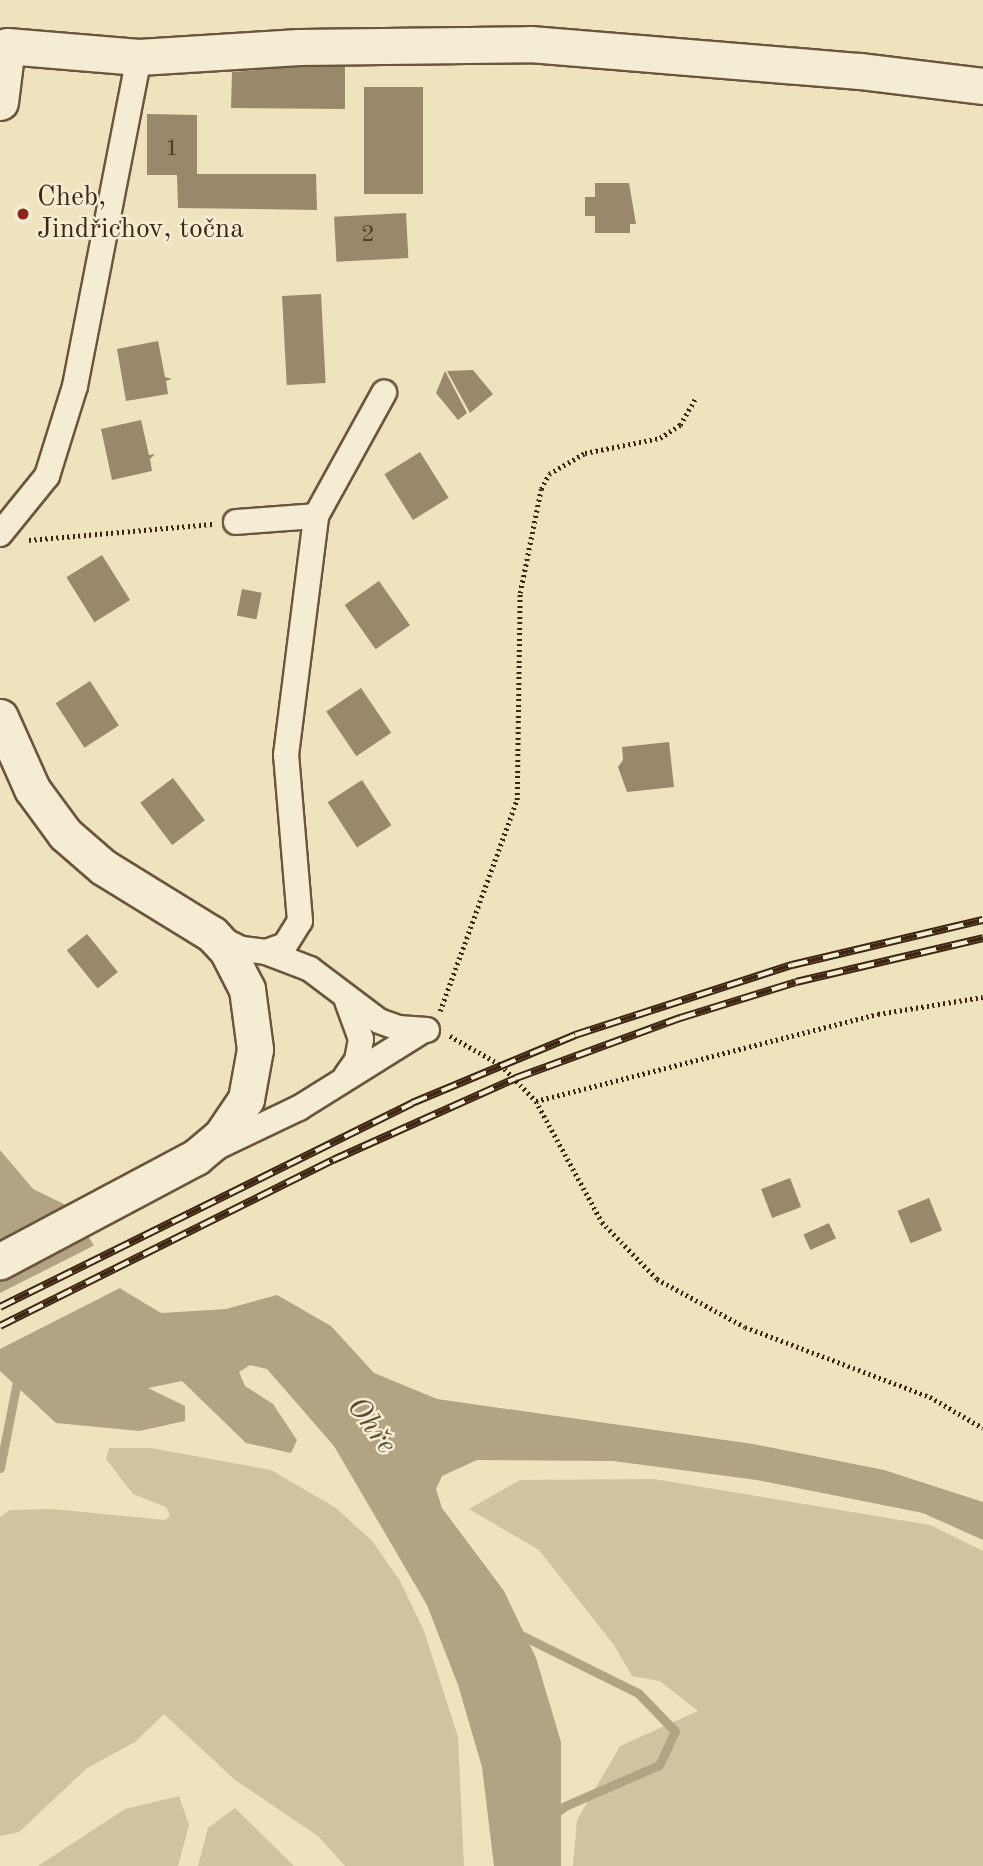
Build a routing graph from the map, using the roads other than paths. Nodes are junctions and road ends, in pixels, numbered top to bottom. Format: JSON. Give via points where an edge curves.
{"nodes":[{"id":1,"x":3,"y":45,"type":"edge"},
{"id":2,"x":139,"y":57,"type":"junction"},
{"id":3,"x":983,"y":86,"type":"edge"},
{"id":4,"x":0,"y":102,"type":"edge"},
{"id":5,"x":384,"y":393,"type":"dead end"},
{"id":6,"x":316,"y":516,"type":"junction"},
{"id":7,"x":236,"y":522,"type":"road end"},
{"id":8,"x":0,"y":534,"type":"edge"},
{"id":9,"x":0,"y":717,"type":"edge"},
{"id":10,"x":301,"y":910,"type":"junction"},
{"id":11,"x":212,"y":934,"type":"junction"},
{"id":12,"x":266,"y":952,"type":"junction"},
{"id":13,"x":323,"y":977,"type":"junction"},
{"id":14,"x":342,"y":995,"type":"junction"},
{"id":15,"x":341,"y":1082,"type":"junction"},
{"id":16,"x":196,"y":1157,"type":"junction"},
{"id":17,"x":0,"y":1261,"type":"edge"}],
"edges":[{"from":1,"to":2,"type":"street"},
{"from":1,"to":4,"type":"street"},
{"from":2,"to":3,"type":"street","via":[[299,47],[530,44]]},
{"from":2,"to":8,"type":"street","via":[[75,386],[47,476]]},
{"from":5,"to":6,"type":"street"},
{"from":6,"to":7,"type":"street"},
{"from":6,"to":10,"type":"street","via":[[286,755]]},
{"from":9,"to":11,"type":"street","via":[[32,789],[65,834],[103,867]]},
{"from":10,"to":12,"type":"street","via":[[292,938]]},
{"from":10,"to":13,"type":"street","via":[[306,943]]},
{"from":11,"to":12,"type":"street","via":[[242,949]]},
{"from":11,"to":16,"type":"street","via":[[236,965],[247,989],[255,1049],[246,1099],[221,1136]]},
{"from":12,"to":13,"type":"street"},
{"from":13,"to":14,"type":"street"},
{"from":14,"to":15,"type":"street","via":[[352,1007],[361,1039],[358,1060]]},
{"from":14,"to":15,"type":"street","via":[[379,1021],[428,1029]]},
{"from":15,"to":16,"type":"street","via":[[299,1108]]},
{"from":16,"to":17,"type":"street"}]}
